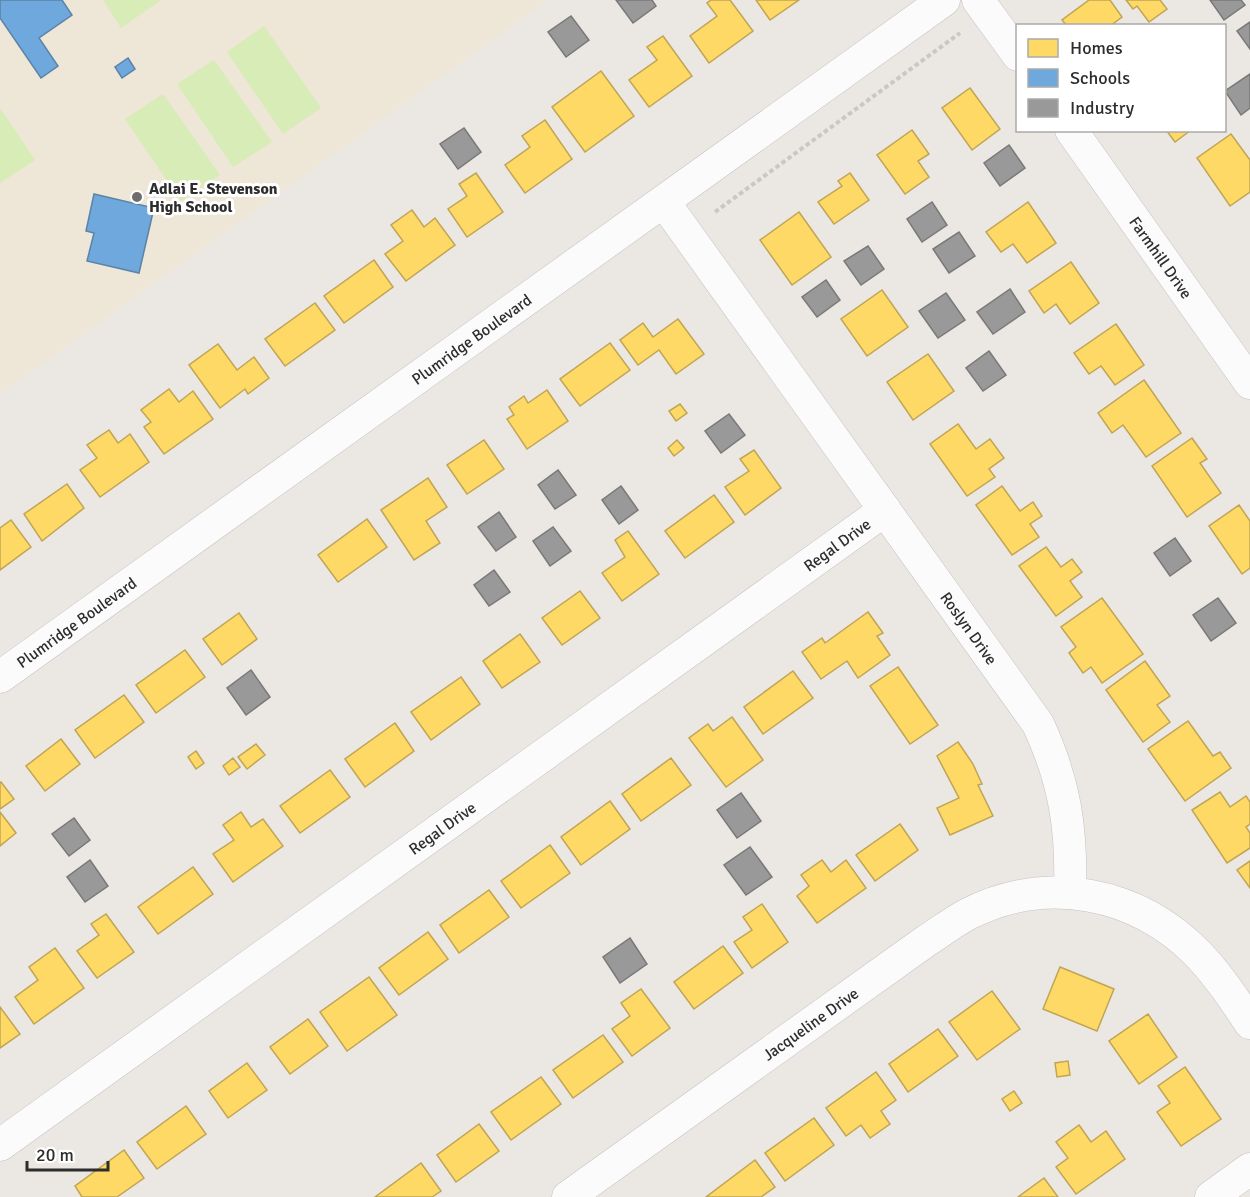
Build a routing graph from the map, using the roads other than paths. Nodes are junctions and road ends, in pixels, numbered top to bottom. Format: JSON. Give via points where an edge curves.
{"nodes":[{"id":1,"x":944,"y":0,"type":"edge"},
{"id":2,"x":978,"y":0,"type":"edge"},
{"id":3,"x":1016,"y":54,"type":"edge"},
{"id":4,"x":1072,"y":132,"type":"edge"},
{"id":5,"x":664,"y":202,"type":"junction"},
{"id":6,"x":1250,"y":383,"type":"edge"},
{"id":7,"x":885,"y":510,"type":"junction"},
{"id":8,"x":0,"y":676,"type":"edge"},
{"id":9,"x":1070,"y":893,"type":"junction"},
{"id":10,"x":1250,"y":1023,"type":"edge"},
{"id":11,"x":0,"y":1145,"type":"edge"},
{"id":12,"x":1250,"y":1169,"type":"edge"},
{"id":13,"x":568,"y":1197,"type":"edge"},
{"id":14,"x":1211,"y":1197,"type":"edge"}],
"edges":[{"from":1,"to":5,"type":"street","name":"Plumridge Boulevard"},
{"from":2,"to":3,"type":"street"},
{"from":4,"to":6,"type":"street","name":"Farmhill Drive"},
{"from":5,"to":7,"type":"street","name":"Roslyn Drive"},
{"from":5,"to":8,"type":"street","name":"Plumridge Boulevard"},
{"from":7,"to":9,"type":"street","name":"Roslyn Drive","via":[[1038,724],[1052,753],[1066,801],[1071,833]]},
{"from":7,"to":11,"type":"street","name":"Regal Drive"},
{"from":9,"to":10,"type":"street","via":[[1115,900],[1173,932],[1218,976]]},
{"from":9,"to":13,"type":"street","name":"Jacqueline Drive","via":[[1009,898],[969,914]]},
{"from":12,"to":14,"type":"street"}]}
